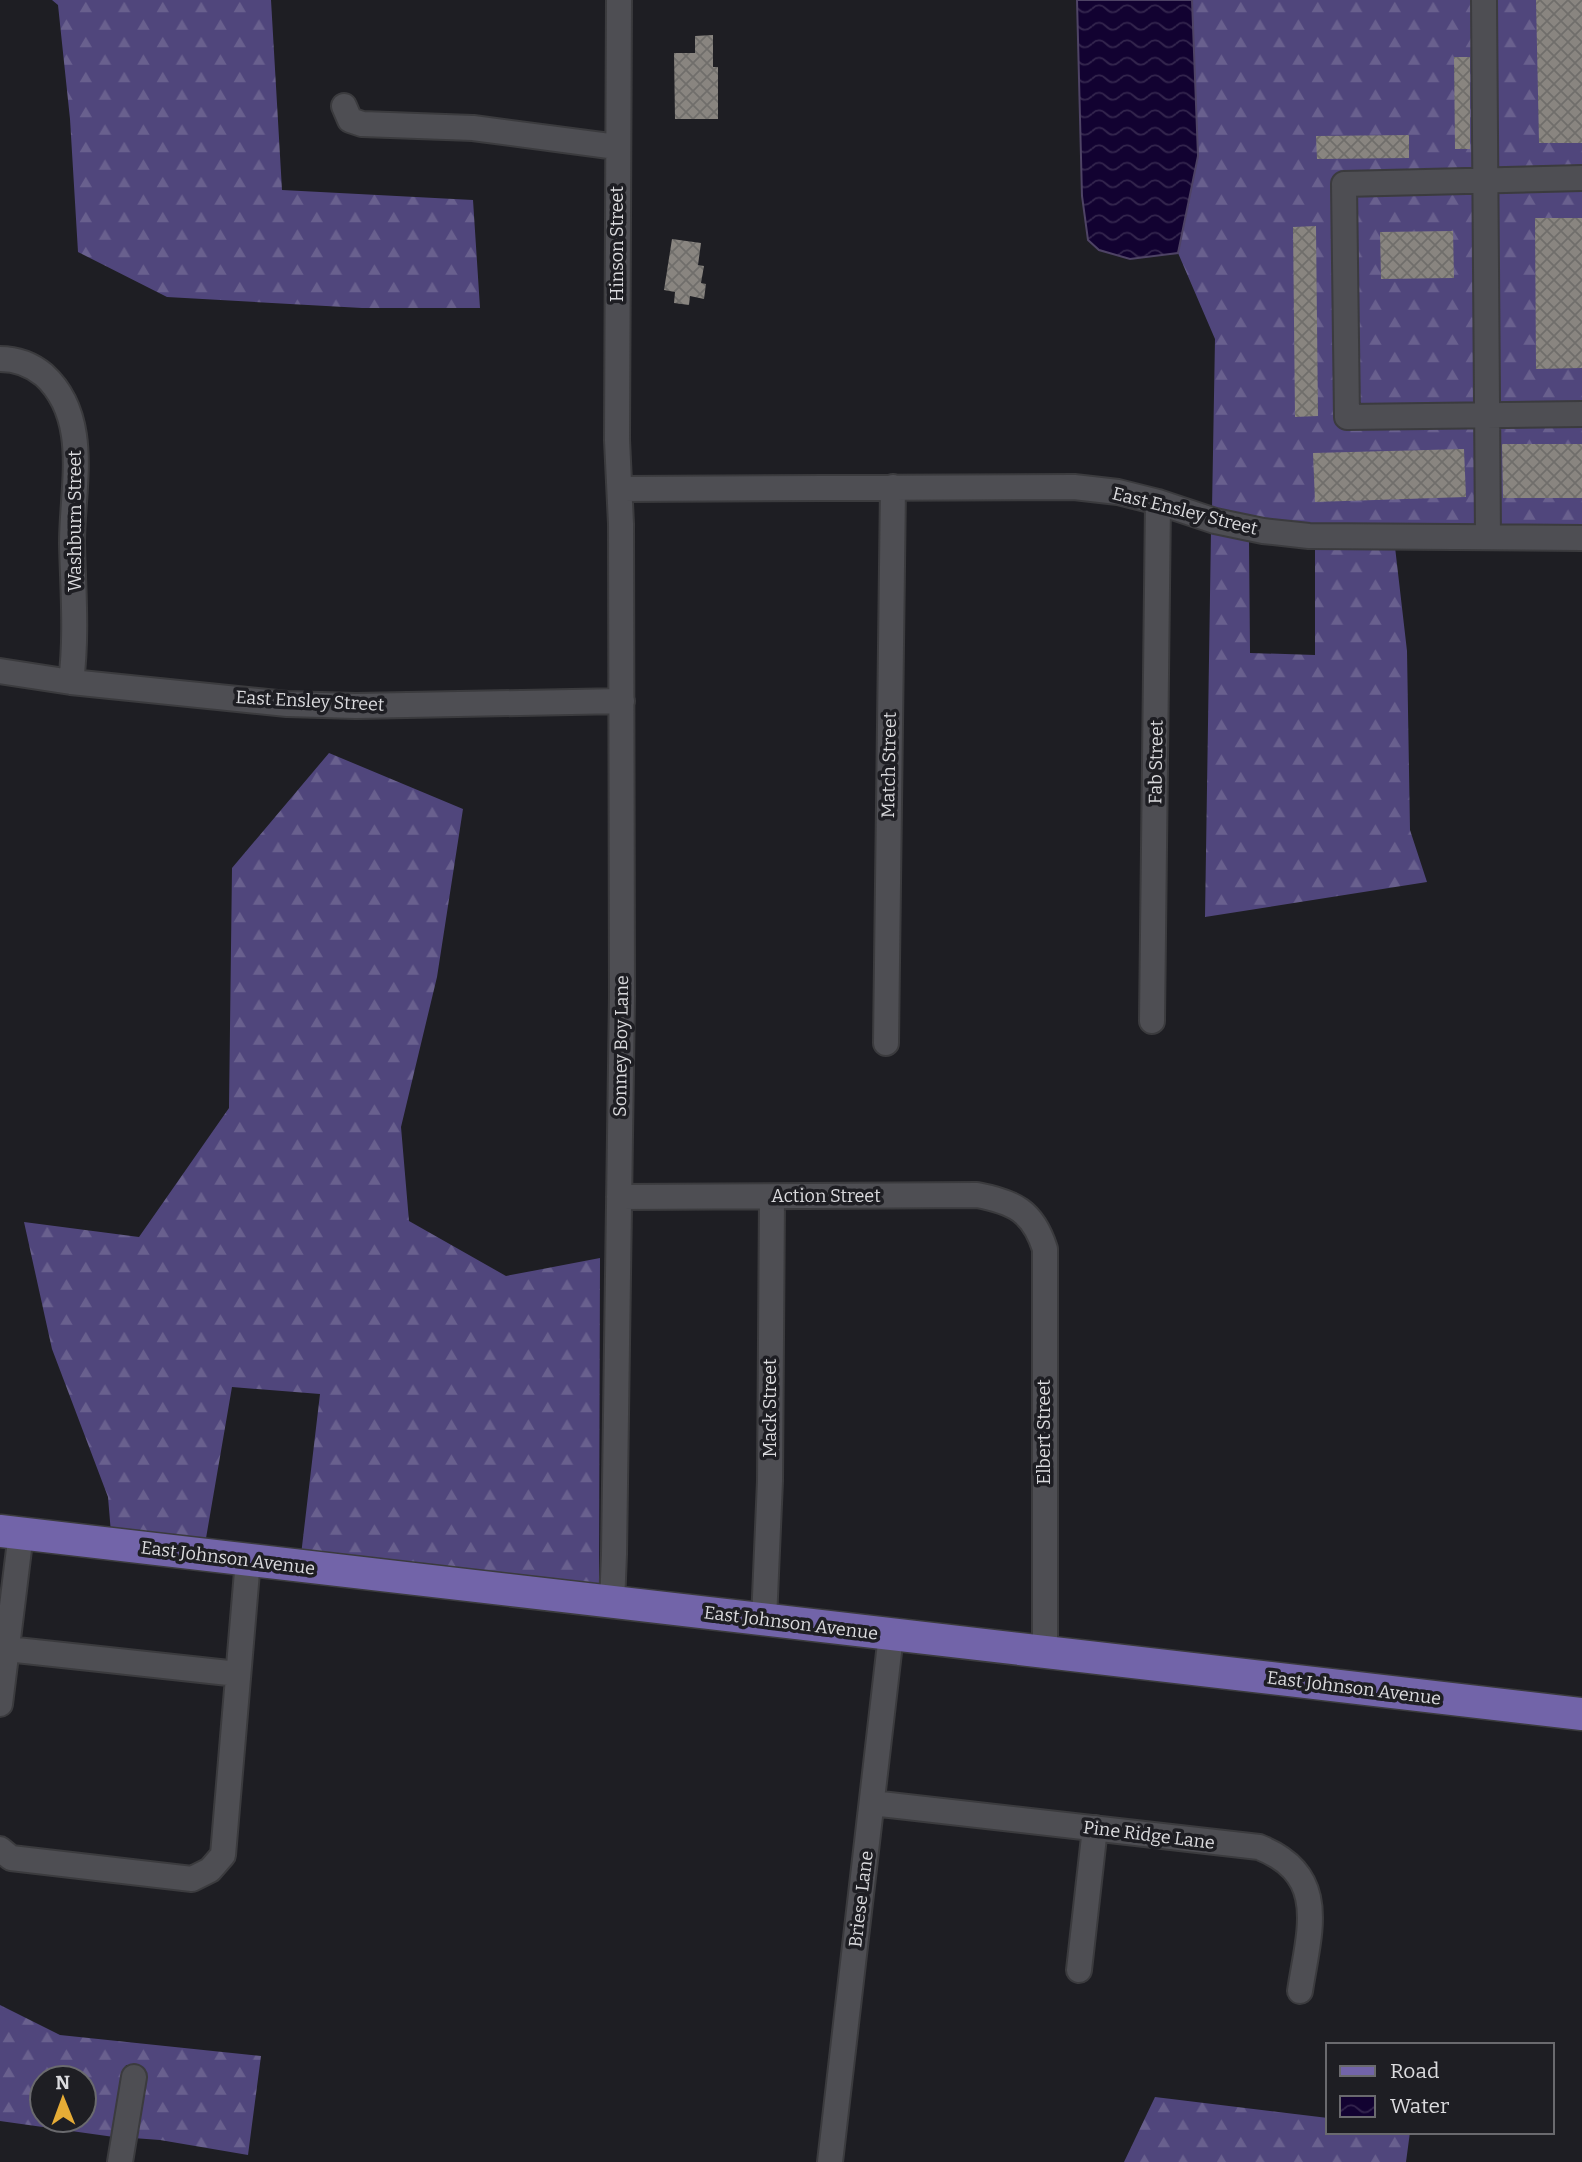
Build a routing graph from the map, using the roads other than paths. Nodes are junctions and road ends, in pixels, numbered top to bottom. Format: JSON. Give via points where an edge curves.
{"nodes":[{"id":1,"x":619,"y":0,"type":"edge"},
{"id":2,"x":1484,"y":0,"type":"edge"},
{"id":3,"x":344,"y":106,"type":"dead end"},
{"id":4,"x":617,"y":147,"type":"junction"},
{"id":5,"x":1582,"y":178,"type":"edge"},
{"id":6,"x":1487,"y":181,"type":"junction"},
{"id":7,"x":0,"y":359,"type":"edge"},
{"id":8,"x":1582,"y":414,"type":"edge"},
{"id":9,"x":1488,"y":416,"type":"junction"},
{"id":10,"x":893,"y":487,"type":"junction"},
{"id":11,"x":620,"y":489,"type":"junction"},
{"id":12,"x":1158,"y":502,"type":"junction"},
{"id":13,"x":1488,"y":537,"type":"junction"},
{"id":14,"x":1582,"y":538,"type":"edge"},
{"id":15,"x":0,"y":671,"type":"edge"},
{"id":16,"x":71,"y":682,"type":"junction"},
{"id":17,"x":622,"y":701,"type":"junction"},
{"id":18,"x":1152,"y":1021,"type":"dead end"},
{"id":19,"x":886,"y":1044,"type":"dead end"},
{"id":20,"x":619,"y":1197,"type":"junction"},
{"id":21,"x":772,"y":1197,"type":"junction"},
{"id":22,"x":1028,"y":1216,"type":"joint"},
{"id":23,"x":11,"y":1532,"type":"edge"},
{"id":24,"x":248,"y":1560,"type":"junction"},
{"id":25,"x":612,"y":1603,"type":"junction"},
{"id":26,"x":764,"y":1620,"type":"junction"},
{"id":27,"x":891,"y":1635,"type":"junction"},
{"id":28,"x":7,"y":1649,"type":"junction"},
{"id":29,"x":1045,"y":1653,"type":"junction"},
{"id":30,"x":238,"y":1674,"type":"junction"},
{"id":31,"x":0,"y":1704,"type":"edge"},
{"id":32,"x":1582,"y":1714,"type":"edge"},
{"id":33,"x":872,"y":1802,"type":"junction"},
{"id":34,"x":1095,"y":1828,"type":"junction"},
{"id":35,"x":0,"y":1849,"type":"edge"},
{"id":36,"x":1079,"y":1970,"type":"dead end"},
{"id":37,"x":1300,"y":1991,"type":"dead end"},
{"id":38,"x":134,"y":2077,"type":"dead end"},
{"id":39,"x":120,"y":2162,"type":"edge"},
{"id":40,"x":830,"y":2162,"type":"edge"}],
"edges":[{"from":1,"to":4,"type":"street","name":"Hinson Street"},
{"from":2,"to":6,"type":"street"},
{"from":3,"to":4,"type":"street","via":[[350,120],[362,124],[473,128]]},
{"from":4,"to":11,"type":"street","name":"Hinson Street"},
{"from":5,"to":6,"type":"street"},
{"from":6,"to":9,"type":"street"},
{"from":6,"to":9,"type":"street","via":[[1344,184],[1347,417]]},
{"from":7,"to":16,"type":"street","name":"Washburn Street","via":[[39,371],[65,403],[73,425]]},
{"from":8,"to":9,"type":"street"},
{"from":9,"to":13,"type":"street"},
{"from":10,"to":11,"type":"street","name":"East Ensley Street"},
{"from":10,"to":12,"type":"street","name":"East Ensley Street","via":[[1074,488]]},
{"from":10,"to":19,"type":"street","name":"Match Street"},
{"from":11,"to":17,"type":"street","name":"Sonney Boy Lane"},
{"from":12,"to":13,"type":"street","name":"East Ensley Street","via":[[1215,521],[1309,536]]},
{"from":12,"to":18,"type":"street","name":"Fab Street"},
{"from":13,"to":14,"type":"street","name":"East Ensley Street"},
{"from":15,"to":16,"type":"street","name":"East Ensley Street"},
{"from":16,"to":17,"type":"street","name":"East Ensley Street","via":[[287,704]]},
{"from":17,"to":20,"type":"street","name":"Sonney Boy Lane"},
{"from":20,"to":21,"type":"street","name":"Action Street"},
{"from":20,"to":25,"type":"street","name":"Sonney Boy Lane"},
{"from":21,"to":22,"type":"street","name":"Action Street","via":[[977,1195],[1003,1200]]},
{"from":21,"to":26,"type":"street","name":"Mack Street"},
{"from":22,"to":29,"type":"street","name":"Elbert Street","via":[[1045,1249]]},
{"from":23,"to":24,"type":"main road","name":"East Johnson Avenue"},
{"from":23,"to":28,"type":"street"},
{"from":24,"to":25,"type":"main road","name":"East Johnson Avenue"},
{"from":24,"to":30,"type":"street"},
{"from":25,"to":26,"type":"main road","name":"East Johnson Avenue"},
{"from":26,"to":27,"type":"main road","name":"East Johnson Avenue"},
{"from":27,"to":29,"type":"main road","name":"East Johnson Avenue"},
{"from":27,"to":33,"type":"street","name":"Briese Lane"},
{"from":28,"to":30,"type":"street"},
{"from":28,"to":31,"type":"street"},
{"from":29,"to":32,"type":"main road","name":"East Johnson Avenue"},
{"from":30,"to":35,"type":"street","via":[[223,1855],[210,1870],[192,1879],[11,1858]]},
{"from":33,"to":34,"type":"street","name":"Pine Ridge Lane"},
{"from":33,"to":40,"type":"street","name":"Briese Lane"},
{"from":34,"to":36,"type":"street"},
{"from":34,"to":37,"type":"street","name":"Pine Ridge Lane","via":[[1259,1847],[1290,1864],[1309,1896],[1311,1914]]},
{"from":38,"to":39,"type":"street"}]}
